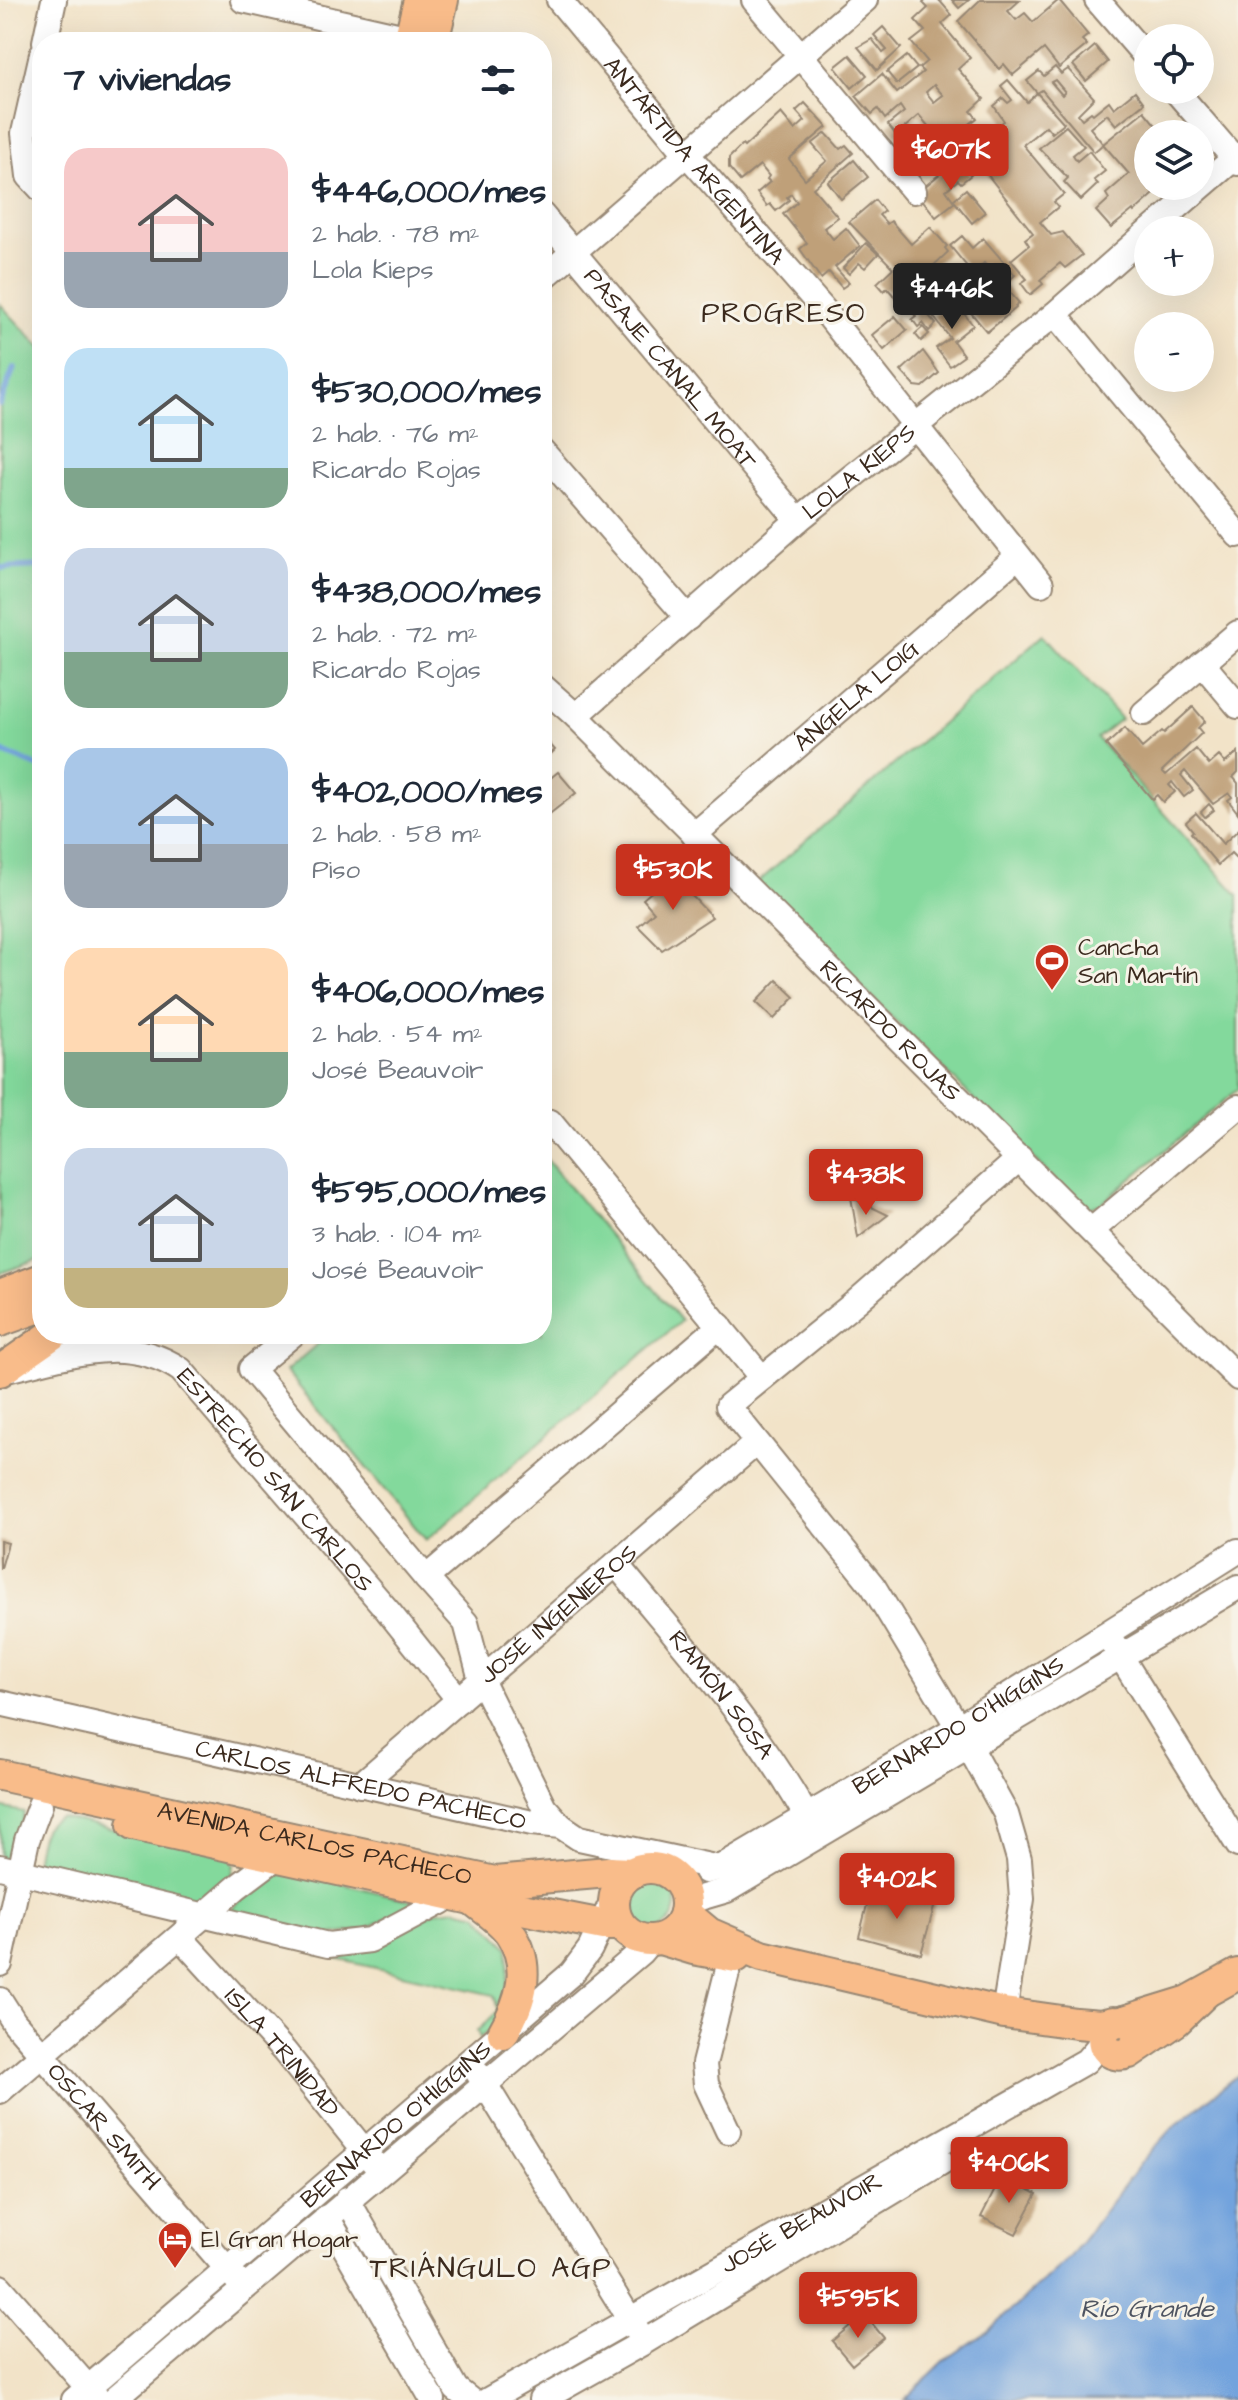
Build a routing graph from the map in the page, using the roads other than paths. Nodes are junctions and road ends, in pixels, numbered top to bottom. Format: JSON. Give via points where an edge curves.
{"nodes":[{"id":1,"x":54,"y":0,"type":"edge"},
{"id":2,"x":243,"y":0,"type":"edge"},
{"id":3,"x":419,"y":0,"type":"edge"},
{"id":4,"x":443,"y":0,"type":"edge"},
{"id":5,"x":559,"y":0,"type":"edge"},
{"id":6,"x":754,"y":0,"type":"edge"},
{"id":7,"x":865,"y":0,"type":"edge"},
{"id":8,"x":1108,"y":4,"type":"edge"},
{"id":9,"x":47,"y":32,"type":"edge"},
{"id":10,"x":380,"y":32,"type":"edge"},
{"id":11,"x":418,"y":32,"type":"edge"},
{"id":12,"x":423,"y":32,"type":"edge"},
{"id":13,"x":1134,"y":40,"type":"edge"},
{"id":14,"x":801,"y":56,"type":"junction"},
{"id":15,"x":1188,"y":104,"type":"edge"},
{"id":16,"x":32,"y":146,"type":"edge"},
{"id":17,"x":686,"y":153,"type":"junction"},
{"id":18,"x":1237,"y":159,"type":"edge"},
{"id":19,"x":32,"y":179,"type":"edge"},
{"id":20,"x":914,"y":191,"type":"dead end"},
{"id":21,"x":1167,"y":216,"type":"edge"},
{"id":22,"x":552,"y":227,"type":"edge"},
{"id":23,"x":1134,"y":244,"type":"edge"},
{"id":24,"x":574,"y":253,"type":"junction"},
{"id":25,"x":552,"y":271,"type":"edge"},
{"id":26,"x":1055,"y":314,"type":"junction"},
{"id":27,"x":916,"y":427,"type":"junction"},
{"id":28,"x":552,"y":462,"type":"edge"},
{"id":29,"x":798,"y":520,"type":"junction"},
{"id":30,"x":1238,"y":535,"type":"edge"},
{"id":31,"x":1018,"y":556,"type":"junction"},
{"id":32,"x":1041,"y":584,"type":"dead end"},
{"id":33,"x":688,"y":618,"type":"junction"},
{"id":34,"x":1238,"y":633,"type":"edge"},
{"id":35,"x":1202,"y":663,"type":"junction"},
{"id":36,"x":552,"y":695,"type":"edge"},
{"id":37,"x":1238,"y":706,"type":"edge"},
{"id":38,"x":1144,"y":713,"type":"dead end"},
{"id":39,"x":576,"y":716,"type":"junction"},
{"id":40,"x":694,"y":835,"type":"junction"},
{"id":41,"x":1238,"y":1107,"type":"edge"},
{"id":42,"x":552,"y":1124,"type":"edge"},
{"id":43,"x":1020,"y":1158,"type":"junction"},
{"id":44,"x":1092,"y":1230,"type":"junction"},
{"id":45,"x":32,"y":1283,"type":"edge"},
{"id":46,"x":0,"y":1295,"type":"edge"},
{"id":47,"x":32,"y":1310,"type":"edge"},
{"id":48,"x":0,"y":1321,"type":"edge"},
{"id":49,"x":720,"y":1326,"type":"junction"},
{"id":50,"x":39,"y":1344,"type":"edge"},
{"id":51,"x":281,"y":1344,"type":"edge"},
{"id":52,"x":0,"y":1371,"type":"edge"},
{"id":53,"x":762,"y":1378,"type":"junction"},
{"id":54,"x":1238,"y":1378,"type":"edge"},
{"id":55,"x":756,"y":1443,"type":"junction"},
{"id":56,"x":1238,"y":1551,"type":"edge"},
{"id":57,"x":616,"y":1564,"type":"junction"},
{"id":58,"x":426,"y":1578,"type":"junction"},
{"id":59,"x":1238,"y":1587,"type":"edge"},
{"id":60,"x":1107,"y":1635,"type":"junction"},
{"id":61,"x":1122,"y":1657,"type":"junction"},
{"id":62,"x":481,"y":1680,"type":"junction"},
{"id":63,"x":459,"y":1700,"type":"junction"},
{"id":64,"x":0,"y":1703,"type":"edge"},
{"id":65,"x":963,"y":1736,"type":"junction"},
{"id":66,"x":0,"y":1775,"type":"edge"},
{"id":67,"x":360,"y":1785,"type":"junction"},
{"id":68,"x":0,"y":1795,"type":"edge"},
{"id":69,"x":40,"y":1805,"type":"junction"},
{"id":70,"x":561,"y":1826,"type":"junction"},
{"id":71,"x":812,"y":1826,"type":"junction"},
{"id":72,"x":1238,"y":1845,"type":"edge"},
{"id":73,"x":277,"y":1857,"type":"junction"},
{"id":74,"x":719,"y":1868,"type":"junction"},
{"id":75,"x":10,"y":1869,"type":"edge"},
{"id":76,"x":639,"y":1871,"type":"junction"},
{"id":77,"x":440,"y":1892,"type":"junction"},
{"id":78,"x":471,"y":1899,"type":"junction"},
{"id":79,"x":685,"y":1907,"type":"junction"},
{"id":80,"x":206,"y":1915,"type":"junction"},
{"id":81,"x":612,"y":1925,"type":"junction"},
{"id":82,"x":180,"y":1937,"type":"junction"},
{"id":83,"x":656,"y":1940,"type":"junction"},
{"id":84,"x":762,"y":1956,"type":"junction"},
{"id":85,"x":731,"y":1957,"type":"junction"},
{"id":86,"x":0,"y":1964,"type":"edge"},
{"id":87,"x":1238,"y":1974,"type":"edge"},
{"id":88,"x":0,"y":2000,"type":"edge"},
{"id":89,"x":1004,"y":2013,"type":"junction"},
{"id":90,"x":503,"y":2033,"type":"junction"},
{"id":91,"x":1114,"y":2041,"type":"junction"},
{"id":92,"x":44,"y":2054,"type":"junction"},
{"id":93,"x":470,"y":2061,"type":"junction"},
{"id":94,"x":486,"y":2084,"type":"junction"},
{"id":95,"x":0,"y":2091,"type":"edge"},
{"id":96,"x":728,"y":2131,"type":"dead end"},
{"id":97,"x":363,"y":2151,"type":"junction"},
{"id":98,"x":381,"y":2171,"type":"junction"},
{"id":99,"x":347,"y":2199,"type":"junction"},
{"id":100,"x":327,"y":2217,"type":"junction"},
{"id":101,"x":227,"y":2268,"type":"junction"},
{"id":102,"x":0,"y":2287,"type":"edge"},
{"id":103,"x":243,"y":2288,"type":"junction"},
{"id":104,"x":632,"y":2320,"type":"junction"},
{"id":105,"x":644,"y":2342,"type":"junction"},
{"id":106,"x":87,"y":2396,"type":"edge"},
{"id":107,"x":113,"y":2400,"type":"edge"},
{"id":108,"x":433,"y":2400,"type":"edge"},
{"id":109,"x":470,"y":2400,"type":"edge"},
{"id":110,"x":488,"y":2400,"type":"edge"},
{"id":111,"x":541,"y":2400,"type":"edge"}],
"edges":[{"from":1,"to":9,"type":"street"},
{"from":2,"to":10,"type":"street"},
{"from":3,"to":11,"type":"main road"},
{"from":4,"to":12,"type":"main road"},
{"from":5,"to":17,"type":"street","name":"ANTÁRTIDA ARGENTINA"},
{"from":6,"to":14,"type":"street"},
{"from":7,"to":14,"type":"street"},
{"from":8,"to":13,"type":"street"},
{"from":14,"to":17,"type":"street"},
{"from":14,"to":20,"type":"street"},
{"from":15,"to":18,"type":"street"},
{"from":16,"to":19,"type":"street"},
{"from":17,"to":24,"type":"street"},
{"from":17,"to":27,"type":"street","name":"ANTÁRTIDA ARGENTINA","via":[[823,309]]},
{"from":18,"to":21,"type":"street","name":"LOLA KIEPS"},
{"from":22,"to":24,"type":"street","name":"PASAJE CANAL MOAT"},
{"from":23,"to":26,"type":"street","name":"LOLA KIEPS"},
{"from":24,"to":25,"type":"street"},
{"from":24,"to":29,"type":"street","name":"PASAJE CANAL MOAT"},
{"from":26,"to":27,"type":"street","name":"LOLA KIEPS"},
{"from":26,"to":30,"type":"street"},
{"from":27,"to":29,"type":"street","name":"LOLA KIEPS"},
{"from":27,"to":31,"type":"street","name":"ANTÁRTIDA ARGENTINA"},
{"from":28,"to":33,"type":"street"},
{"from":29,"to":33,"type":"street","name":"LOLA KIEPS"},
{"from":31,"to":32,"type":"street","name":"ANTÁRTIDA ARGENTINA"},
{"from":31,"to":40,"type":"street","name":"ÁNGELA LOIG"},
{"from":33,"to":39,"type":"street","name":"LOLA KIEPS"},
{"from":34,"to":35,"type":"street"},
{"from":35,"to":37,"type":"street"},
{"from":35,"to":38,"type":"street"},
{"from":36,"to":39,"type":"street","name":"RICARDO ROJAS"},
{"from":39,"to":40,"type":"street","name":"RICARDO ROJAS"},
{"from":40,"to":43,"type":"street","name":"RICARDO ROJAS"},
{"from":41,"to":44,"type":"street"},
{"from":42,"to":49,"type":"street"},
{"from":43,"to":44,"type":"street","name":"RICARDO ROJAS"},
{"from":43,"to":53,"type":"street"},
{"from":44,"to":54,"type":"street","name":"RICARDO ROJAS"},
{"from":45,"to":46,"type":"main road"},
{"from":47,"to":48,"type":"main road"},
{"from":49,"to":53,"type":"street"},
{"from":49,"to":58,"type":"street"},
{"from":50,"to":52,"type":"main road"},
{"from":51,"to":58,"type":"street","via":[[251,1369]]},
{"from":52,"to":63,"type":"street","name":"ESTRECHO SAN CARLOS","via":[[119,1348],[163,1358],[181,1370]]},
{"from":53,"to":55,"type":"street","via":[[728,1406]]},
{"from":55,"to":57,"type":"street","name":"JOSÉ INGENIEROS"},
{"from":55,"to":65,"type":"street","via":[[873,1586]]},
{"from":56,"to":60,"type":"street","name":"BERNARDO O'HIGGINS"},
{"from":57,"to":62,"type":"street","name":"JOSÉ INGENIEROS"},
{"from":57,"to":71,"type":"street","name":"RAMÓN SOSA","via":[[741,1720]]},
{"from":58,"to":62,"type":"street","via":[[466,1623]]},
{"from":59,"to":61,"type":"street","name":"BERNARDO O'HIGGINS"},
{"from":60,"to":61,"type":"street"},
{"from":60,"to":65,"type":"street","name":"BERNARDO O'HIGGINS"},
{"from":61,"to":65,"type":"street","name":"BERNARDO O'HIGGINS"},
{"from":61,"to":72,"type":"street"},
{"from":62,"to":63,"type":"street","name":"JOSÉ INGENIEROS"},
{"from":62,"to":70,"type":"street","via":[[544,1807]]},
{"from":63,"to":67,"type":"street","name":"JOSÉ INGENIEROS"},
{"from":64,"to":67,"type":"street","name":"CARLOS ALFREDO PACHECO"},
{"from":65,"to":71,"type":"street","name":"BERNARDO O'HIGGINS"},
{"from":65,"to":89,"type":"street","via":[[1006,1814],[1019,1859],[1022,1899]]},
{"from":66,"to":76,"type":"main road","name":"AVENIDA CARLOS PACHECO","via":[[495,1882]]},
{"from":67,"to":70,"type":"street","name":"CARLOS ALFREDO PACHECO"},
{"from":68,"to":69,"type":"main road","name":"AVENIDA CARLOS PACHECO"},
{"from":69,"to":73,"type":"main road","name":"AVENIDA CARLOS PACHECO"},
{"from":69,"to":75,"type":"street"},
{"from":70,"to":76,"type":"street","name":"CARLOS ALFREDO PACHECO"},
{"from":71,"to":74,"type":"street","name":"BERNARDO O'HIGGINS"},
{"from":71,"to":79,"type":"street","name":"BERNARDO O'HIGGINS","via":[[727,1890]]},
{"from":73,"to":77,"type":"main road","name":"AVENIDA CARLOS PACHECO"},
{"from":73,"to":80,"type":"street"},
{"from":74,"to":76,"type":"street","name":"CARLOS ALFREDO PACHECO"},
{"from":74,"to":76,"type":"street","name":"BERNARDO O'HIGGINS","via":[[696,1874]]},
{"from":75,"to":80,"type":"street"},
{"from":75,"to":86,"type":"street"},
{"from":76,"to":79,"type":"main road","name":"AVENIDA CARLOS PACHECO","via":[[683,1890]]},
{"from":76,"to":81,"type":"main road"},
{"from":77,"to":78,"type":"main road","name":"AVENIDA CARLOS PACHECO"},
{"from":77,"to":80,"type":"street","via":[[441,1902],[370,1940],[328,1945]]},
{"from":78,"to":81,"type":"main road","name":"AVENIDA CARLOS PACHECO"},
{"from":78,"to":90,"type":"main road","via":[[511,1934],[523,1970],[518,2008]]},
{"from":79,"to":83,"type":"main road","via":[[672,1932]]},
{"from":79,"to":84,"type":"main road","name":"AVENIDA CARLOS PACHECO","via":[[709,1933]]},
{"from":80,"to":82,"type":"street"},
{"from":81,"to":83,"type":"main road","name":"AVENIDA CARLOS PACHECO"},
{"from":81,"to":90,"type":"street","name":"BERNARDO O'HIGGINS","via":[[572,1973]]},
{"from":82,"to":92,"type":"street"},
{"from":82,"to":97,"type":"street","name":"ISLA TRINIDAD","via":[[284,2051]]},
{"from":83,"to":85,"type":"main road","name":"AVENIDA CARLOS PACHECO"},
{"from":83,"to":94,"type":"street","name":"BERNARDO O'HIGGINS"},
{"from":84,"to":85,"type":"main road","name":"AVENIDA CARLOS PACHECO"},
{"from":84,"to":89,"type":"main road","name":"AVENIDA CARLOS PACHECO"},
{"from":85,"to":96,"type":"street","via":[[704,2064],[706,2084]]},
{"from":87,"to":91,"type":"main road","name":"JOSÉ BEAUVOIR","via":[[1205,1993],[1176,2021]]},
{"from":88,"to":92,"type":"street","name":"OSCAR SMITH"},
{"from":89,"to":91,"type":"main road"},
{"from":90,"to":93,"type":"street","name":"BERNARDO O'HIGGINS"},
{"from":91,"to":104,"type":"street","name":"JOSÉ BEAUVOIR"},
{"from":91,"to":105,"type":"street","name":"JOSÉ BEAUVOIR"},
{"from":92,"to":95,"type":"street"},
{"from":92,"to":101,"type":"street","name":"OSCAR SMITH"},
{"from":93,"to":94,"type":"street"},
{"from":93,"to":97,"type":"street","name":"BERNARDO O'HIGGINS"},
{"from":94,"to":98,"type":"street","name":"BERNARDO O'HIGGINS"},
{"from":94,"to":104,"type":"street"},
{"from":97,"to":98,"type":"street","name":"ISLA TRINIDAD"},
{"from":97,"to":101,"type":"street","name":"BERNARDO O'HIGGINS"},
{"from":98,"to":99,"type":"street","name":"BERNARDO O'HIGGINS"},
{"from":99,"to":100,"type":"street","name":"BERNARDO O'HIGGINS"},
{"from":99,"to":109,"type":"street","via":[[456,2389]]},
{"from":100,"to":103,"type":"street","name":"BERNARDO O'HIGGINS"},
{"from":100,"to":108,"type":"street"},
{"from":101,"to":103,"type":"street","name":"OSCAR SMITH"},
{"from":101,"to":106,"type":"street","name":"BERNARDO O'HIGGINS"},
{"from":102,"to":106,"type":"street"},
{"from":103,"to":107,"type":"street","name":"BERNARDO O'HIGGINS"},
{"from":104,"to":105,"type":"street"},
{"from":104,"to":110,"type":"street","name":"JOSÉ BEAUVOIR"},
{"from":105,"to":111,"type":"street","name":"JOSÉ BEAUVOIR"}]}
